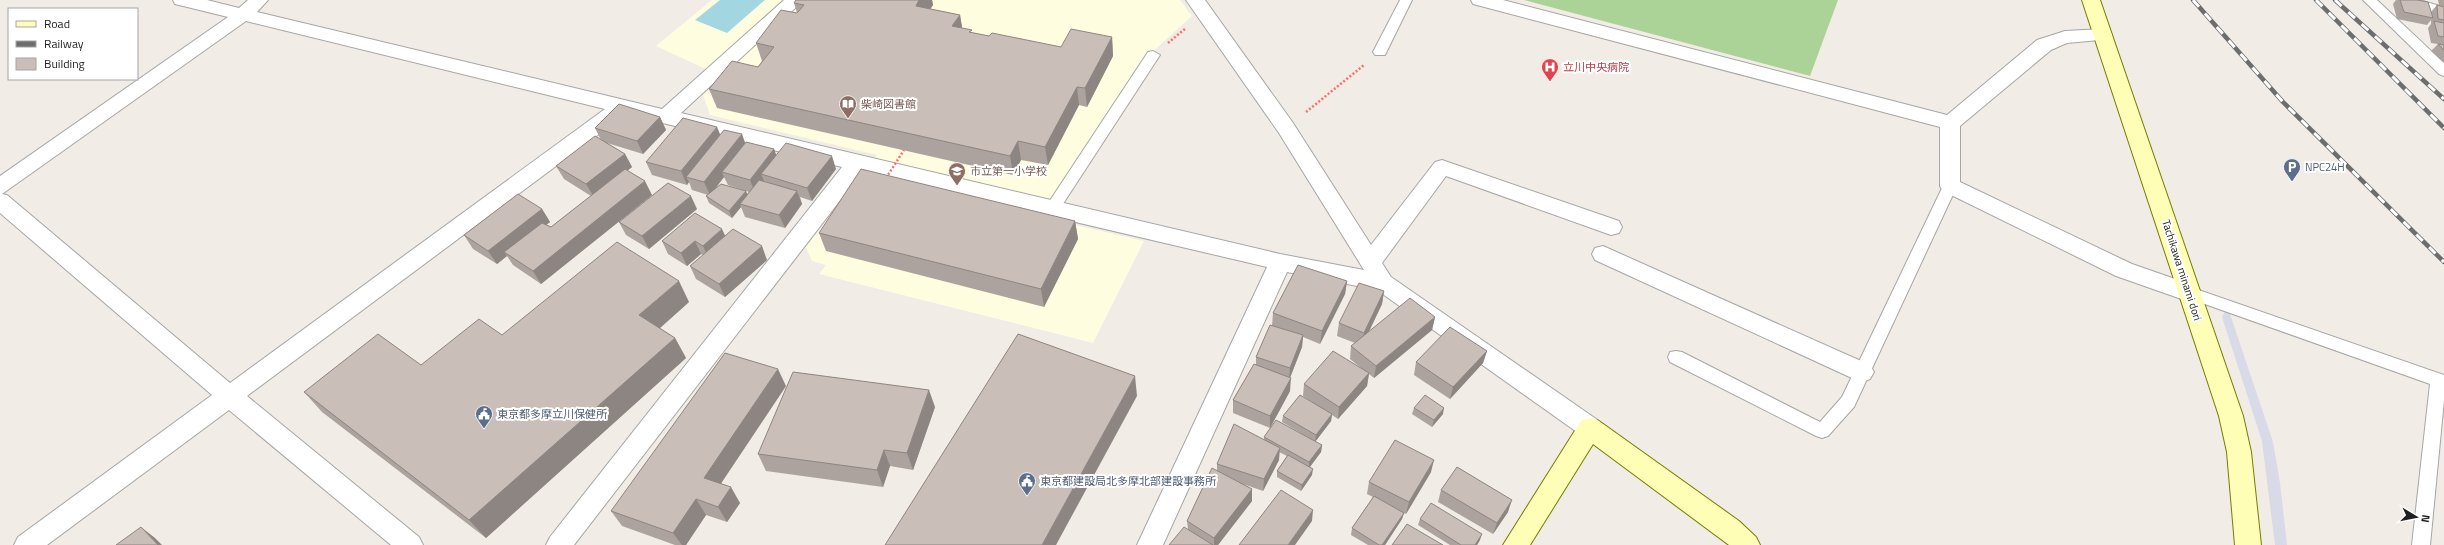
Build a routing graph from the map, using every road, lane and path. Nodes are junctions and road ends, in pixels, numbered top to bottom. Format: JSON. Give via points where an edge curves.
{"nodes":[{"id":1,"x":182,"y":0,"type":"edge"},
{"id":2,"x":259,"y":0,"type":"edge"},
{"id":3,"x":795,"y":0,"type":"edge"},
{"id":4,"x":1406,"y":0,"type":"edge"},
{"id":5,"x":1480,"y":0,"type":"edge"},
{"id":6,"x":2091,"y":0,"type":"edge"},
{"id":7,"x":2369,"y":0,"type":"edge"},
{"id":8,"x":2404,"y":0,"type":"edge"},
{"id":9,"x":2427,"y":3,"type":"edge"},
{"id":10,"x":1200,"y":7,"type":"edge"},
{"id":11,"x":2444,"y":11,"type":"edge"},
{"id":12,"x":242,"y":14,"type":"junction"},
{"id":13,"x":2103,"y":35,"type":"junction"},
{"id":14,"x":2414,"y":43,"type":"junction"},
{"id":15,"x":2444,"y":51,"type":"edge"},
{"id":16,"x":1380,"y":52,"type":"joint"},
{"id":17,"x":1153,"y":55,"type":"joint"},
{"id":18,"x":2444,"y":71,"type":"edge"},
{"id":19,"x":623,"y":106,"type":"junction"},
{"id":20,"x":666,"y":116,"type":"junction"},
{"id":21,"x":1950,"y":123,"type":"junction"},
{"id":22,"x":1286,"y":128,"type":"junction"},
{"id":23,"x":904,"y":150,"type":"edge"},
{"id":24,"x":857,"y":163,"type":"junction"},
{"id":25,"x":883,"y":184,"type":"edge"},
{"id":26,"x":1950,"y":186,"type":"junction"},
{"id":27,"x":0,"y":187,"type":"edge"},
{"id":28,"x":0,"y":201,"type":"edge"},
{"id":29,"x":1052,"y":209,"type":"junction"},
{"id":30,"x":1611,"y":227,"type":"dead end"},
{"id":31,"x":1603,"y":254,"type":"dead end"},
{"id":32,"x":1280,"y":262,"type":"junction"},
{"id":33,"x":1370,"y":262,"type":"junction"},
{"id":34,"x":1383,"y":283,"type":"junction"},
{"id":35,"x":2190,"y":293,"type":"junction"},
{"id":36,"x":1676,"y":357,"type":"dead end"},
{"id":37,"x":1862,"y":372,"type":"junction"},
{"id":38,"x":2441,"y":381,"type":"edge"},
{"id":39,"x":229,"y":396,"type":"junction"},
{"id":40,"x":1590,"y":428,"type":"junction"},
{"id":41,"x":28,"y":545,"type":"edge"},
{"id":42,"x":410,"y":545,"type":"edge"},
{"id":43,"x":559,"y":545,"type":"edge"},
{"id":44,"x":1150,"y":545,"type":"edge"},
{"id":45,"x":1516,"y":545,"type":"edge"},
{"id":46,"x":1747,"y":545,"type":"edge"},
{"id":47,"x":2248,"y":545,"type":"edge"},
{"id":48,"x":2421,"y":545,"type":"edge"}],
"edges":[{"from":1,"to":12,"type":"street"},
{"from":2,"to":12,"type":"street"},
{"from":3,"to":20,"type":"street"},
{"from":4,"to":16,"type":"lane"},
{"from":5,"to":21,"type":"street"},
{"from":6,"to":13,"type":"street","name":"Tachikawa minami dori"},
{"from":7,"to":14,"type":"lane"},
{"from":8,"to":9,"type":"lane"},
{"from":9,"to":11,"type":"lane"},
{"from":10,"to":17,"type":"path"},
{"from":10,"to":22,"type":"street"},
{"from":12,"to":19,"type":"street"},
{"from":12,"to":27,"type":"street"},
{"from":13,"to":21,"type":"street","via":[[2065,37],[2044,45]]},
{"from":13,"to":35,"type":"street","name":"Tachikawa minami dori"},
{"from":14,"to":15,"type":"lane"},
{"from":14,"to":18,"type":"lane"},
{"from":16,"to":22,"type":"path"},
{"from":17,"to":29,"type":"lane"},
{"from":19,"to":20,"type":"street"},
{"from":19,"to":39,"type":"street"},
{"from":20,"to":24,"type":"street"},
{"from":21,"to":26,"type":"street"},
{"from":22,"to":33,"type":"street"},
{"from":23,"to":25,"type":"path","bridge":true},
{"from":24,"to":29,"type":"street"},
{"from":24,"to":43,"type":"street"},
{"from":26,"to":35,"type":"street","via":[[2124,270]]},
{"from":26,"to":37,"type":"lane"},
{"from":28,"to":39,"type":"street"},
{"from":29,"to":32,"type":"street"},
{"from":30,"to":33,"type":"street","via":[[1442,167]]},
{"from":31,"to":37,"type":"street"},
{"from":32,"to":34,"type":"street"},
{"from":32,"to":44,"type":"street"},
{"from":33,"to":34,"type":"street"},
{"from":34,"to":40,"type":"street"},
{"from":35,"to":38,"type":"lane"},
{"from":35,"to":47,"type":"street","name":"Tachikawa minami dori","via":[[2231,416],[2239,452]]},
{"from":36,"to":37,"type":"lane","via":[[1822,431],[1848,402]]},
{"from":38,"to":48,"type":"lane"},
{"from":39,"to":41,"type":"street"},
{"from":39,"to":42,"type":"street"},
{"from":40,"to":45,"type":"street"},
{"from":40,"to":46,"type":"street","via":[[1730,529]]}]}
